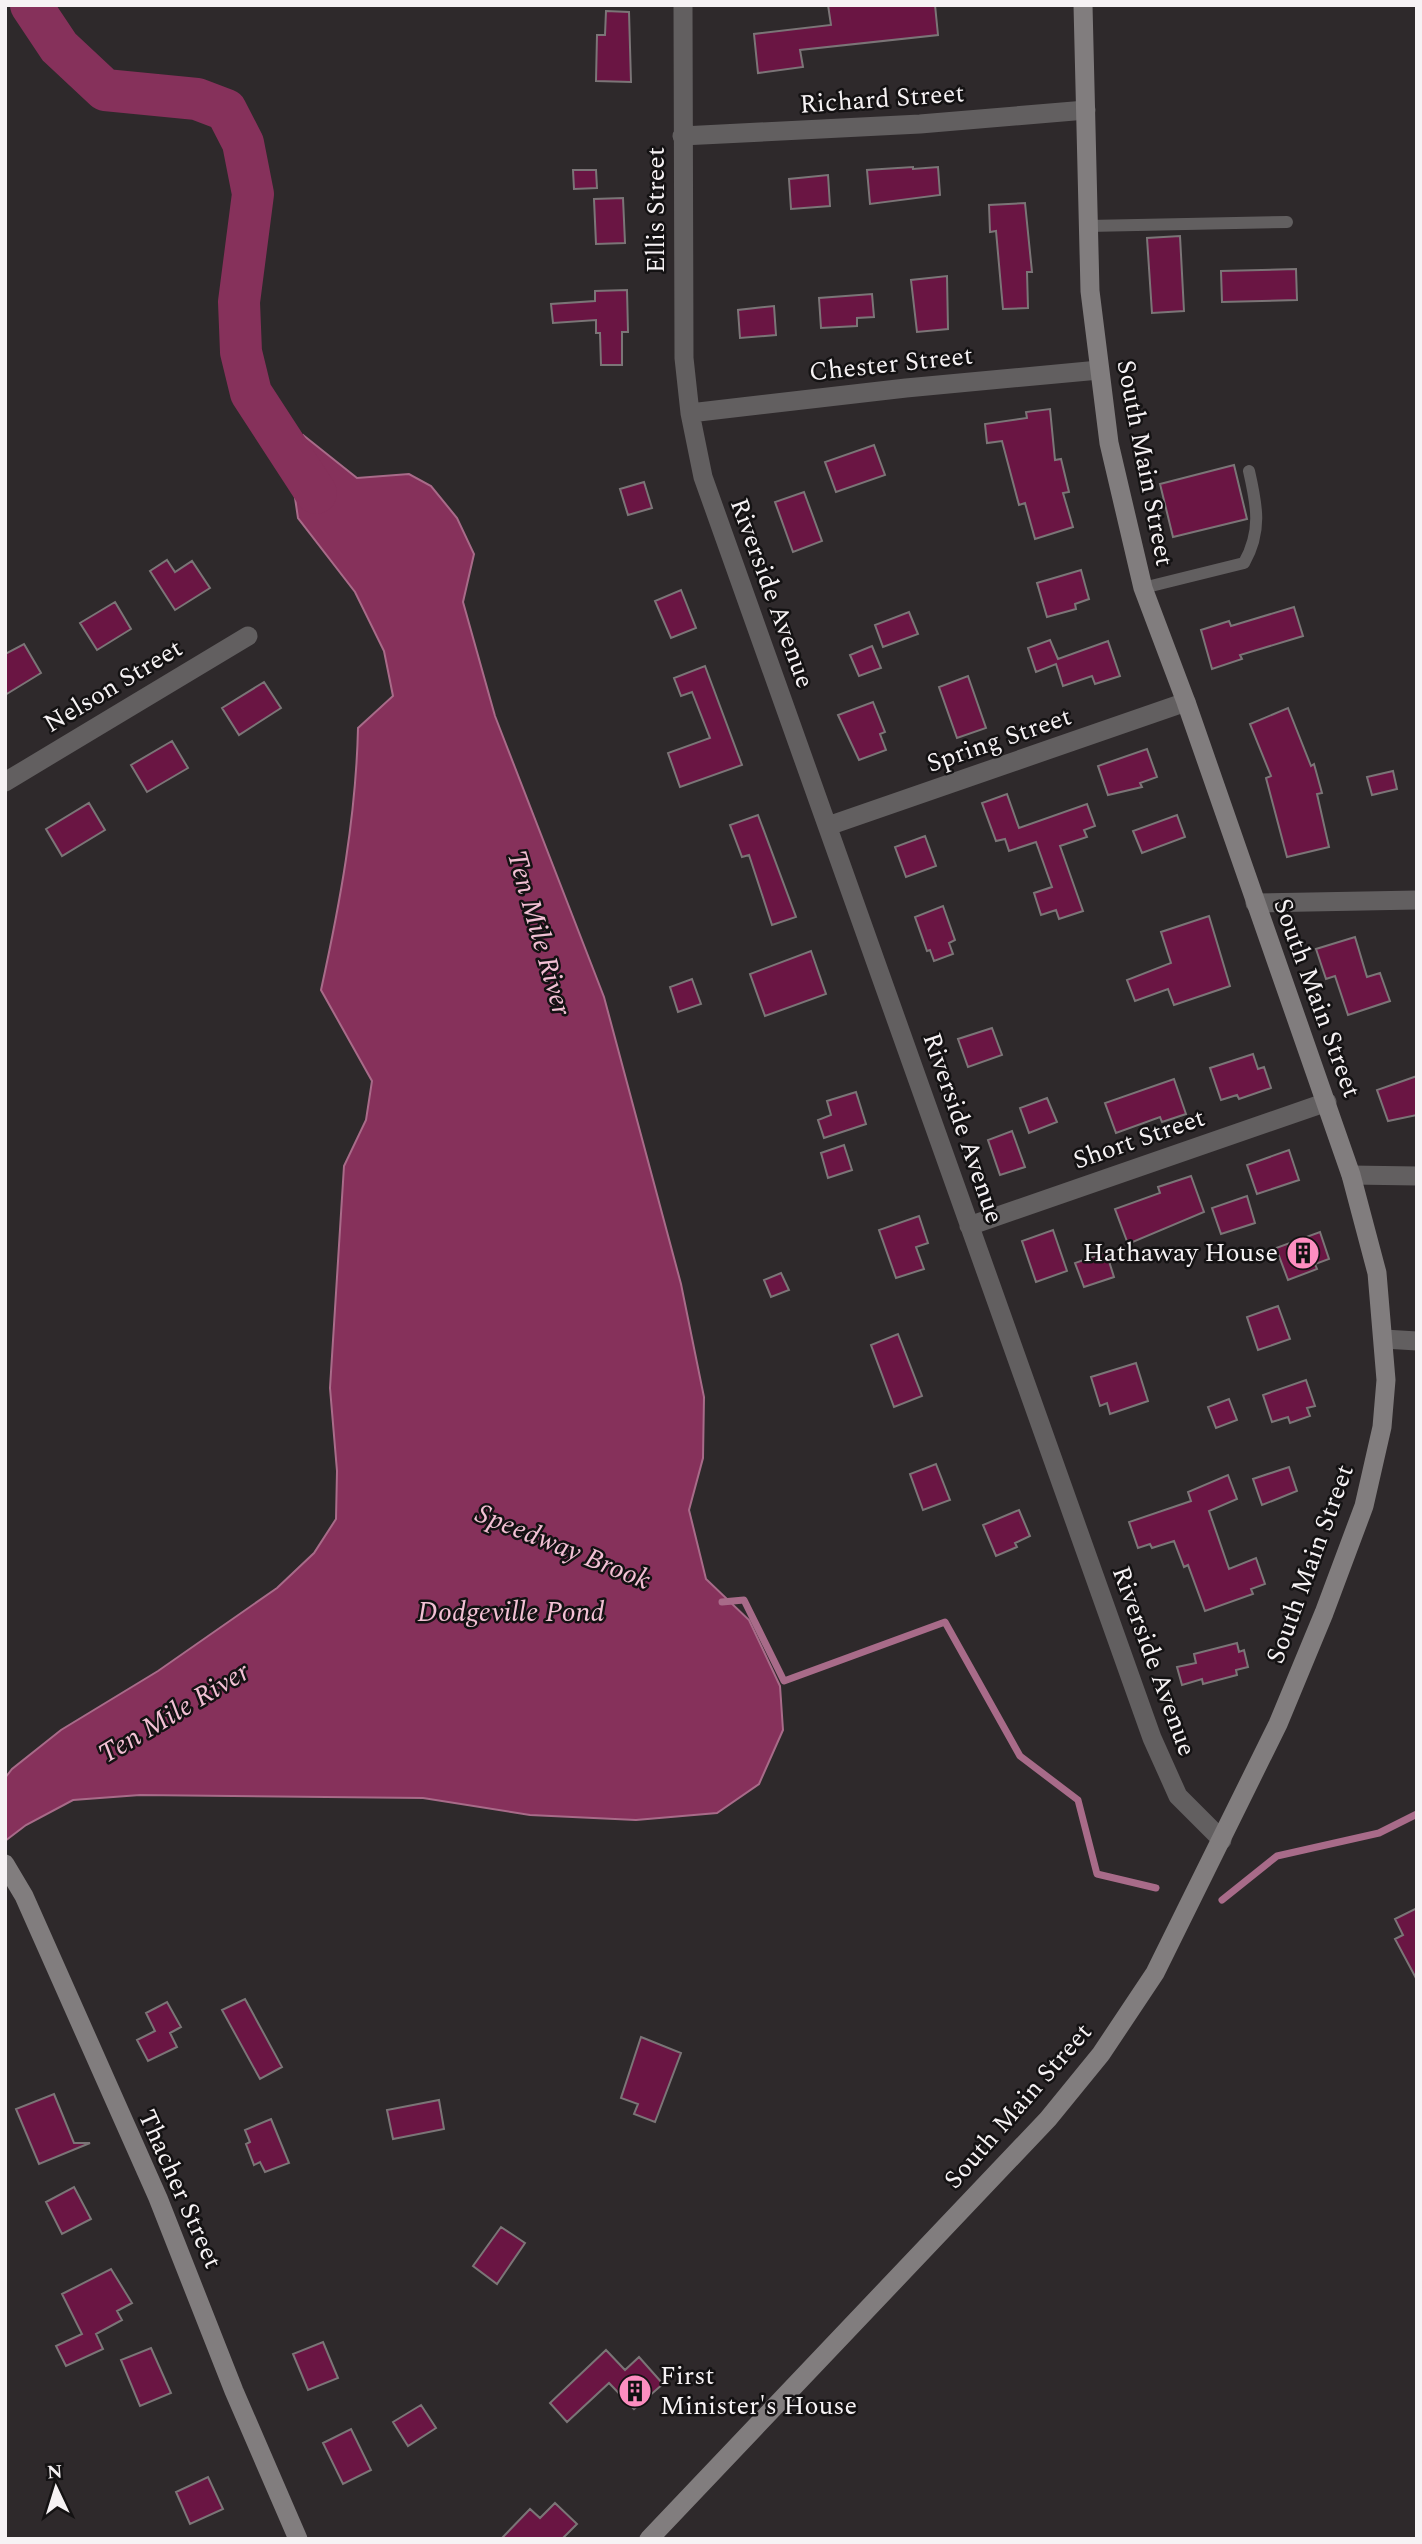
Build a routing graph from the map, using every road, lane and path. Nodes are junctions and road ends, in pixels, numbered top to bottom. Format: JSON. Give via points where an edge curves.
{"nodes":[{"id":1,"x":683,"y":5,"type":"edge"},
{"id":2,"x":1083,"y":5,"type":"edge"},
{"id":3,"x":1086,"y":110,"type":"junction"},
{"id":4,"x":682,"y":136,"type":"junction"},
{"id":5,"x":1287,"y":222,"type":"dead end"},
{"id":6,"x":1088,"y":226,"type":"junction"},
{"id":7,"x":1099,"y":370,"type":"junction"},
{"id":8,"x":690,"y":413,"type":"junction"},
{"id":9,"x":1249,"y":471,"type":"dead end"},
{"id":10,"x":1143,"y":588,"type":"junction"},
{"id":11,"x":248,"y":636,"type":"dead end"},
{"id":12,"x":1186,"y":702,"type":"junction"},
{"id":13,"x":5,"y":782,"type":"edge"},
{"id":14,"x":828,"y":827,"type":"junction"},
{"id":15,"x":1417,"y":900,"type":"edge"},
{"id":16,"x":1255,"y":903,"type":"junction"},
{"id":17,"x":1327,"y":1102,"type":"junction"},
{"id":18,"x":1351,"y":1175,"type":"junction"},
{"id":19,"x":1417,"y":1176,"type":"edge"},
{"id":20,"x":969,"y":1226,"type":"junction"},
{"id":21,"x":1384,"y":1339,"type":"junction"},
{"id":22,"x":1417,"y":1341,"type":"edge"},
{"id":23,"x":1222,"y":1840,"type":"junction"},
{"id":24,"x":5,"y":1864,"type":"edge"},
{"id":25,"x":299,"y":2539,"type":"edge"},
{"id":26,"x":649,"y":2539,"type":"edge"}],
"edges":[{"from":1,"to":4,"type":"street","name":"Ellis Street"},
{"from":2,"to":3,"type":"main road","name":"South Main Street"},
{"from":3,"to":4,"type":"street","name":"Richard Street"},
{"from":3,"to":6,"type":"main road","name":"South Main Street"},
{"from":4,"to":8,"type":"street","name":"Ellis Street","via":[[684,358]]},
{"from":5,"to":6,"type":"lane"},
{"from":6,"to":7,"type":"main road","name":"South Main Street"},
{"from":7,"to":8,"type":"street","name":"Chester Street"},
{"from":7,"to":10,"type":"main road","name":"South Main Street","via":[[1109,443]]},
{"from":8,"to":14,"type":"street","name":"Riverside Avenue","via":[[703,477]]},
{"from":9,"to":10,"type":"lane","via":[[1258,524],[1244,563]]},
{"from":10,"to":12,"type":"main road","name":"South Main Street"},
{"from":11,"to":13,"type":"street","name":"Nelson Street"},
{"from":12,"to":14,"type":"street","name":"Spring Street"},
{"from":12,"to":16,"type":"main road","name":"South Main Street"},
{"from":14,"to":20,"type":"street","name":"Riverside Avenue"},
{"from":15,"to":16,"type":"street"},
{"from":16,"to":17,"type":"main road","name":"South Main Street"},
{"from":17,"to":18,"type":"main road","name":"South Main Street"},
{"from":17,"to":20,"type":"street","name":"Short Street"},
{"from":18,"to":19,"type":"street"},
{"from":18,"to":21,"type":"main road","name":"South Main Street","via":[[1377,1273]]},
{"from":20,"to":23,"type":"street","name":"Riverside Avenue","via":[[1152,1738],[1178,1796]]},
{"from":21,"to":22,"type":"street"},
{"from":21,"to":23,"type":"main road","name":"South Main Street","via":[[1382,1427],[1364,1506],[1283,1712]]},
{"from":23,"to":26,"type":"main road","name":"South Main Street","via":[[1155,1973],[1101,2054],[1057,2108]]},
{"from":24,"to":25,"type":"main road","name":"Thacher Street","via":[[158,2198],[234,2391]]}]}
